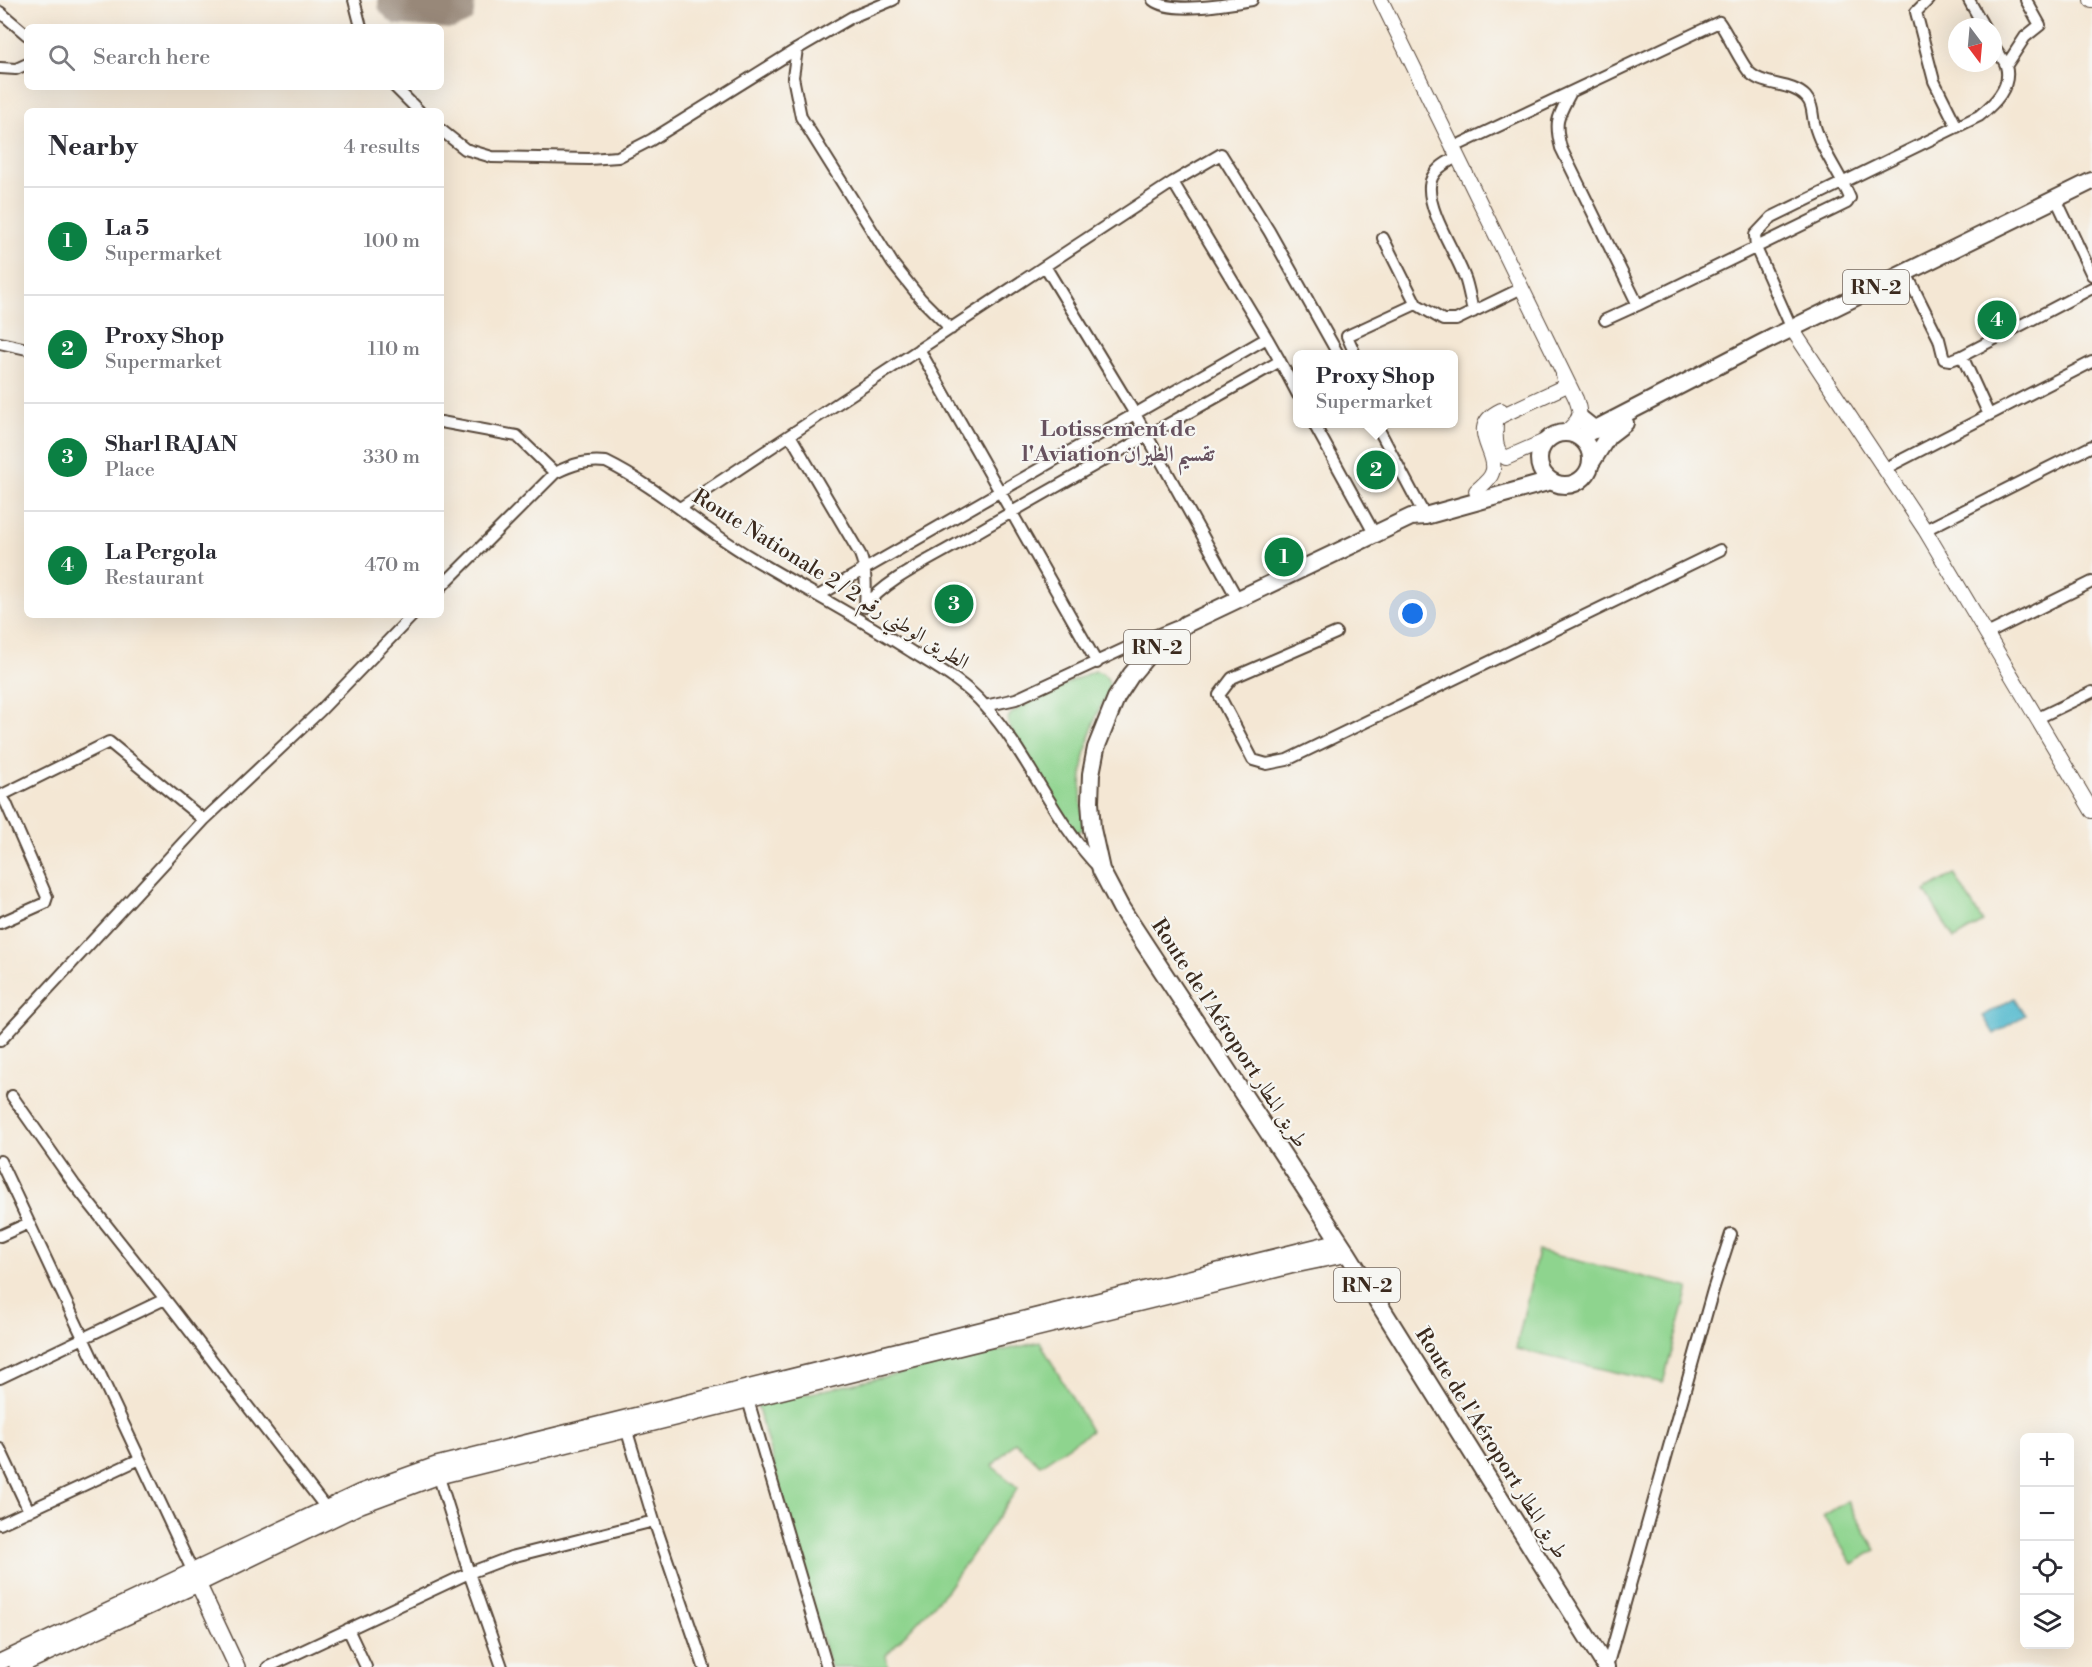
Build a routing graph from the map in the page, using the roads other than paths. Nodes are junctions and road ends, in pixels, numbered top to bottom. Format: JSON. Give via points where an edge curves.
{"nodes":[{"id":1,"x":354,"y":0,"type":"edge"},
{"id":2,"x":893,"y":0,"type":"edge"},
{"id":3,"x":1153,"y":0,"type":"edge"},
{"id":4,"x":1252,"y":0,"type":"edge"},
{"id":5,"x":1381,"y":0,"type":"edge"},
{"id":6,"x":1928,"y":0,"type":"edge"},
{"id":7,"x":1969,"y":0,"type":"edge"},
{"id":8,"x":2026,"y":0,"type":"edge"},
{"id":9,"x":1220,"y":2,"type":"edge"},
{"id":10,"x":0,"y":12,"type":"edge"},
{"id":11,"x":1979,"y":18,"type":"edge"},
{"id":12,"x":360,"y":24,"type":"edge"},
{"id":13,"x":24,"y":32,"type":"edge"},
{"id":14,"x":797,"y":49,"type":"junction"},
{"id":15,"x":2002,"y":60,"type":"edge"},
{"id":16,"x":24,"y":65,"type":"edge"},
{"id":17,"x":2006,"y":66,"type":"junction"},
{"id":18,"x":0,"y":68,"type":"edge"},
{"id":19,"x":398,"y":90,"type":"edge"},
{"id":20,"x":1570,"y":94,"type":"junction"},
{"id":21,"x":416,"y":108,"type":"edge"},
{"id":22,"x":1957,"y":127,"type":"junction"},
{"id":23,"x":444,"y":132,"type":"edge"},
{"id":24,"x":1455,"y":153,"type":"junction"},
{"id":25,"x":2092,"y":181,"type":"edge"},
{"id":26,"x":1173,"y":182,"type":"junction"},
{"id":27,"x":1844,"y":182,"type":"junction"},
{"id":28,"x":2056,"y":199,"type":"junction"},
{"id":29,"x":1383,"y":238,"type":"dead end"},
{"id":30,"x":1756,"y":248,"type":"junction"},
{"id":31,"x":1045,"y":266,"type":"junction"},
{"id":32,"x":1906,"y":273,"type":"junction"},
{"id":33,"x":2092,"y":275,"type":"edge"},
{"id":34,"x":1522,"y":288,"type":"junction"},
{"id":35,"x":2092,"y":288,"type":"edge"},
{"id":36,"x":1416,"y":304,"type":"junction"},
{"id":37,"x":1638,"y":305,"type":"junction"},
{"id":38,"x":1473,"y":312,"type":"junction"},
{"id":39,"x":1605,"y":320,"type":"dead end"},
{"id":40,"x":951,"y":329,"type":"junction"},
{"id":41,"x":1792,"y":329,"type":"junction"},
{"id":42,"x":1267,"y":338,"type":"junction"},
{"id":43,"x":0,"y":344,"type":"edge"},
{"id":44,"x":24,"y":348,"type":"edge"},
{"id":45,"x":919,"y":349,"type":"junction"},
{"id":46,"x":1336,"y":350,"type":"edge"},
{"id":47,"x":1353,"y":350,"type":"edge"},
{"id":48,"x":1962,"y":356,"type":"junction"},
{"id":49,"x":1280,"y":361,"type":"junction"},
{"id":50,"x":2092,"y":362,"type":"edge"},
{"id":51,"x":1563,"y":375,"type":"junction"},
{"id":52,"x":1293,"y":385,"type":"edge"},
{"id":53,"x":1662,"y":397,"type":"junction"},
{"id":54,"x":1135,"y":414,"type":"junction"},
{"id":55,"x":1989,"y":415,"type":"junction"},
{"id":56,"x":1580,"y":418,"type":"joint"},
{"id":57,"x":444,"y":423,"type":"edge"},
{"id":58,"x":1317,"y":428,"type":"edge"},
{"id":59,"x":1378,"y":428,"type":"edge"},
{"id":60,"x":1580,"y":433,"type":"junction"},
{"id":61,"x":790,"y":435,"type":"junction"},
{"id":62,"x":1148,"y":437,"type":"junction"},
{"id":63,"x":1545,"y":441,"type":"junction"},
{"id":64,"x":2092,"y":446,"type":"edge"},
{"id":65,"x":1538,"y":462,"type":"junction"},
{"id":66,"x":1591,"y":463,"type":"junction"},
{"id":67,"x":1886,"y":468,"type":"junction"},
{"id":68,"x":555,"y":473,"type":"junction"},
{"id":69,"x":1551,"y":481,"type":"junction"},
{"id":70,"x":1476,"y":490,"type":"junction"},
{"id":71,"x":1000,"y":491,"type":"junction"},
{"id":72,"x":681,"y":508,"type":"junction"},
{"id":73,"x":1012,"y":511,"type":"junction"},
{"id":74,"x":1419,"y":514,"type":"junction"},
{"id":75,"x":1925,"y":530,"type":"junction"},
{"id":76,"x":1374,"y":533,"type":"junction"},
{"id":77,"x":1720,"y":550,"type":"dead end"},
{"id":78,"x":864,"y":568,"type":"junction"},
{"id":79,"x":2092,"y":582,"type":"edge"},
{"id":80,"x":444,"y":584,"type":"edge"},
{"id":81,"x":818,"y":596,"type":"junction"},
{"id":82,"x":1237,"y":598,"type":"junction"},
{"id":83,"x":865,"y":606,"type":"junction"},
{"id":84,"x":410,"y":618,"type":"edge"},
{"id":85,"x":861,"y":619,"type":"junction"},
{"id":86,"x":1186,"y":624,"type":"junction"},
{"id":87,"x":1336,"y":633,"type":"dead end"},
{"id":88,"x":1987,"y":634,"type":"junction"},
{"id":89,"x":1097,"y":663,"type":"junction"},
{"id":90,"x":2092,"y":692,"type":"edge"},
{"id":91,"x":985,"y":706,"type":"junction"},
{"id":92,"x":2038,"y":718,"type":"junction"},
{"id":93,"x":0,"y":796,"type":"edge"},
{"id":94,"x":2092,"y":811,"type":"edge"},
{"id":95,"x":204,"y":820,"type":"junction"},
{"id":96,"x":1101,"y":870,"type":"junction"},
{"id":97,"x":0,"y":923,"type":"edge"},
{"id":98,"x":0,"y":1041,"type":"edge"},
{"id":99,"x":12,"y":1096,"type":"dead end"},
{"id":100,"x":0,"y":1161,"type":"edge"},
{"id":101,"x":29,"y":1223,"type":"junction"},
{"id":102,"x":1731,"y":1234,"type":"dead end"},
{"id":103,"x":0,"y":1236,"type":"edge"},
{"id":104,"x":1344,"y":1248,"type":"junction"},
{"id":105,"x":165,"y":1299,"type":"junction"},
{"id":106,"x":1024,"y":1325,"type":"junction"},
{"id":107,"x":84,"y":1339,"type":"junction"},
{"id":108,"x":0,"y":1378,"type":"edge"},
{"id":109,"x":748,"y":1400,"type":"junction"},
{"id":110,"x":625,"y":1424,"type":"junction"},
{"id":111,"x":0,"y":1449,"type":"edge"},
{"id":112,"x":140,"y":1459,"type":"junction"},
{"id":113,"x":437,"y":1470,"type":"junction"},
{"id":114,"x":326,"y":1508,"type":"junction"},
{"id":115,"x":29,"y":1511,"type":"junction"},
{"id":116,"x":654,"y":1521,"type":"junction"},
{"id":117,"x":0,"y":1524,"type":"edge"},
{"id":118,"x":469,"y":1573,"type":"junction"},
{"id":119,"x":195,"y":1578,"type":"junction"},
{"id":120,"x":114,"y":1616,"type":"junction"},
{"id":121,"x":348,"y":1629,"type":"junction"},
{"id":122,"x":0,"y":1662,"type":"edge"},
{"id":123,"x":17,"y":1667,"type":"edge"},
{"id":124,"x":237,"y":1667,"type":"edge"},
{"id":125,"x":268,"y":1667,"type":"edge"},
{"id":126,"x":366,"y":1667,"type":"edge"},
{"id":127,"x":502,"y":1667,"type":"edge"},
{"id":128,"x":704,"y":1667,"type":"edge"},
{"id":129,"x":827,"y":1667,"type":"edge"},
{"id":130,"x":1606,"y":1667,"type":"edge"}],
"edges":[{"from":1,"to":12,"type":"street"},
{"from":2,"to":14,"type":"street","via":[[852,17]]},
{"from":3,"to":9,"type":"street","via":[[1176,7]]},
{"from":4,"to":9,"type":"street"},
{"from":5,"to":24,"type":"street"},
{"from":6,"to":22,"type":"street","via":[[1916,12],[1934,81]]},
{"from":7,"to":11,"type":"street"},
{"from":8,"to":17,"type":"street","via":[[2040,25],[2025,37]]},
{"from":10,"to":13,"type":"street"},
{"from":14,"to":23,"type":"street","via":[[618,157],[492,157],[465,149]]},
{"from":14,"to":40,"type":"street","via":[[793,77],[801,117],[893,264]]},
{"from":15,"to":17,"type":"street"},
{"from":16,"to":18,"type":"street"},
{"from":17,"to":22,"type":"street","via":[[2006,85],[1994,103]]},
{"from":19,"to":21,"type":"street"},
{"from":20,"to":24,"type":"street"},
{"from":20,"to":27,"type":"street","via":[[1719,22],[1751,74],[1805,95],[1812,106],[1822,144]]},
{"from":20,"to":37,"type":"street","via":[[1557,117],[1561,148]]},
{"from":22,"to":27,"type":"street"},
{"from":24,"to":34,"type":"street"},
{"from":24,"to":38,"type":"street","via":[[1435,174],[1430,184],[1431,200],[1466,281]]},
{"from":25,"to":28,"type":"main road","number":"RN-2"},
{"from":26,"to":31,"type":"street"},
{"from":26,"to":42,"type":"street"},
{"from":26,"to":46,"type":"street","via":[[1221,153]]},
{"from":27,"to":30,"type":"street","via":[[1772,218],[1755,235]]},
{"from":27,"to":30,"type":"street","via":[[1850,198],[1847,204]]},
{"from":28,"to":32,"type":"main road","number":"RN-2"},
{"from":28,"to":33,"type":"street"},
{"from":29,"to":36,"type":"street"},
{"from":30,"to":37,"type":"street"},
{"from":30,"to":41,"type":"street"},
{"from":31,"to":40,"type":"street"},
{"from":31,"to":54,"type":"street"},
{"from":32,"to":41,"type":"main road","number":"RN-2"},
{"from":32,"to":48,"type":"street","via":[[1939,339],[1944,359]]},
{"from":34,"to":38,"type":"street"},
{"from":34,"to":51,"type":"street"},
{"from":35,"to":48,"type":"street"},
{"from":36,"to":38,"type":"street","via":[[1443,320],[1456,320]]},
{"from":36,"to":47,"type":"street","via":[[1347,336]]},
{"from":37,"to":39,"type":"street"},
{"from":40,"to":45,"type":"street"},
{"from":41,"to":53,"type":"main road","number":"RN-2"},
{"from":41,"to":67,"type":"street"},
{"from":42,"to":49,"type":"street"},
{"from":42,"to":54,"type":"street"},
{"from":43,"to":44,"type":"street"},
{"from":45,"to":61,"type":"street"},
{"from":45,"to":71,"type":"street"},
{"from":48,"to":55,"type":"street"},
{"from":49,"to":52,"type":"street"},
{"from":49,"to":62,"type":"street"},
{"from":50,"to":55,"type":"street"},
{"from":51,"to":56,"type":"street","via":[[1576,399]]},
{"from":51,"to":63,"type":"street","via":[[1561,388],[1496,420],[1497,448],[1506,458]]},
{"from":51,"to":70,"type":"street","via":[[1560,383],[1496,412],[1486,422],[1485,442],[1494,468]]},
{"from":53,"to":60,"type":"main road","number":"RN-2"},
{"from":53,"to":66,"type":"main road","number":"RN-2","via":[[1608,436]]},
{"from":54,"to":62,"type":"street"},
{"from":54,"to":71,"type":"street"},
{"from":55,"to":67,"type":"street"},
{"from":56,"to":60,"type":"main road"},
{"from":57,"to":68,"type":"street","via":[[517,436]]},
{"from":58,"to":76,"type":"street"},
{"from":59,"to":74,"type":"street"},
{"from":60,"to":63,"type":"main road","number":"RN-2","via":[[1554,434]]},
{"from":60,"to":66,"type":"main road","via":[[1589,448]]},
{"from":61,"to":72,"type":"street"},
{"from":61,"to":78,"type":"street","via":[[860,554]]},
{"from":62,"to":73,"type":"street"},
{"from":62,"to":82,"type":"street"},
{"from":63,"to":65,"type":"main road"},
{"from":64,"to":75,"type":"street"},
{"from":65,"to":69,"type":"main road"},
{"from":65,"to":70,"type":"main road","name":"Route de l'Aéroport طريق المطار","number":"RN-2","via":[[1522,478]]},
{"from":66,"to":69,"type":"main road","number":"RN-2","via":[[1578,482],[1564,485]]},
{"from":67,"to":75,"type":"street"},
{"from":68,"to":72,"type":"street","name":"Route Nationale 2 / الطريق الوطني رقم 2","via":[[576,463],[606,462]]},
{"from":68,"to":80,"type":"street"},
{"from":69,"to":74,"type":"main road","name":"Route de l'Aéroport طريق المطار","number":"RN-2"},
{"from":70,"to":74,"type":"main road","name":"Route de l'Aéroport طريق المطار","number":"RN-2"},
{"from":71,"to":73,"type":"street"},
{"from":71,"to":78,"type":"street"},
{"from":72,"to":81,"type":"street","name":"Route Nationale 2 / الطريق الوطني رقم 2","via":[[745,553]]},
{"from":73,"to":83,"type":"street","via":[[885,587]]},
{"from":73,"to":89,"type":"street"},
{"from":74,"to":76,"type":"main road","name":"Route de l'Aéroport طريق المطار","number":"RN-2"},
{"from":75,"to":88,"type":"street"},
{"from":76,"to":82,"type":"main road","name":"Route de l'Aéroport طريق المطار","number":"RN-2"},
{"from":77,"to":87,"type":"street","via":[[1287,760],[1267,764],[1253,760],[1219,695],[1232,678]]},
{"from":78,"to":81,"type":"street"},
{"from":78,"to":83,"type":"street"},
{"from":79,"to":88,"type":"street"},
{"from":81,"to":85,"type":"street","name":"Route Nationale 2 / الطريق الوطني رقم 2"},
{"from":82,"to":86,"type":"main road","name":"Route de l'Aéroport طريق المطار","number":"RN-2"},
{"from":83,"to":85,"type":"street"},
{"from":84,"to":95,"type":"street","via":[[320,711]]},
{"from":85,"to":91,"type":"street","name":"Route Nationale 2 / الطريق الوطني رقم 2","via":[[958,681]]},
{"from":86,"to":89,"type":"street"},
{"from":86,"to":96,"type":"main road","name":"Route de l'Aéroport طريق المطار","number":"RN-2","via":[[1131,675],[1116,698],[1096,748],[1090,802]]},
{"from":88,"to":92,"type":"street"},
{"from":89,"to":91,"type":"street","via":[[1016,699]]},
{"from":90,"to":92,"type":"street"},
{"from":91,"to":96,"type":"street","name":"Route Nationale 2 / الطريق الوطني رقم 2","via":[[1015,745],[1061,822]]},
{"from":92,"to":94,"type":"street"},
{"from":93,"to":95,"type":"street","via":[[108,742]]},
{"from":93,"to":97,"type":"street","via":[[47,897],[45,903]]},
{"from":95,"to":98,"type":"street"},
{"from":96,"to":104,"type":"main road","name":"Route de l'Aéroport طريق المطار","number":"RN-2","via":[[1121,908]]},
{"from":99,"to":105,"type":"street","via":[[74,1184]]},
{"from":100,"to":101,"type":"street"},
{"from":101,"to":103,"type":"street"},
{"from":101,"to":107,"type":"street"},
{"from":102,"to":130,"type":"street"},
{"from":104,"to":106,"type":"main road","via":[[1290,1266]]},
{"from":104,"to":130,"type":"main road","name":"Route de l'Aéroport طريق المطار","number":"RN-2"},
{"from":105,"to":107,"type":"street"},
{"from":105,"to":114,"type":"street"},
{"from":106,"to":109,"type":"main road"},
{"from":106,"to":110,"type":"main road"},
{"from":107,"to":108,"type":"street"},
{"from":107,"to":112,"type":"street"},
{"from":109,"to":110,"type":"main road"},
{"from":109,"to":129,"type":"street"},
{"from":110,"to":113,"type":"main road"},
{"from":110,"to":116,"type":"street"},
{"from":111,"to":115,"type":"street"},
{"from":112,"to":115,"type":"street"},
{"from":112,"to":119,"type":"street"},
{"from":113,"to":114,"type":"main road","via":[[386,1481]]},
{"from":113,"to":118,"type":"street"},
{"from":113,"to":119,"type":"main road"},
{"from":114,"to":119,"type":"main road"},
{"from":115,"to":117,"type":"street"},
{"from":116,"to":118,"type":"street","via":[[511,1557]]},
{"from":116,"to":128,"type":"street"},
{"from":118,"to":121,"type":"street"},
{"from":118,"to":127,"type":"street"},
{"from":119,"to":120,"type":"main road"},
{"from":119,"to":124,"type":"main road"},
{"from":120,"to":122,"type":"main road"},
{"from":120,"to":123,"type":"main road"},
{"from":121,"to":125,"type":"street"},
{"from":121,"to":126,"type":"street"}]}
